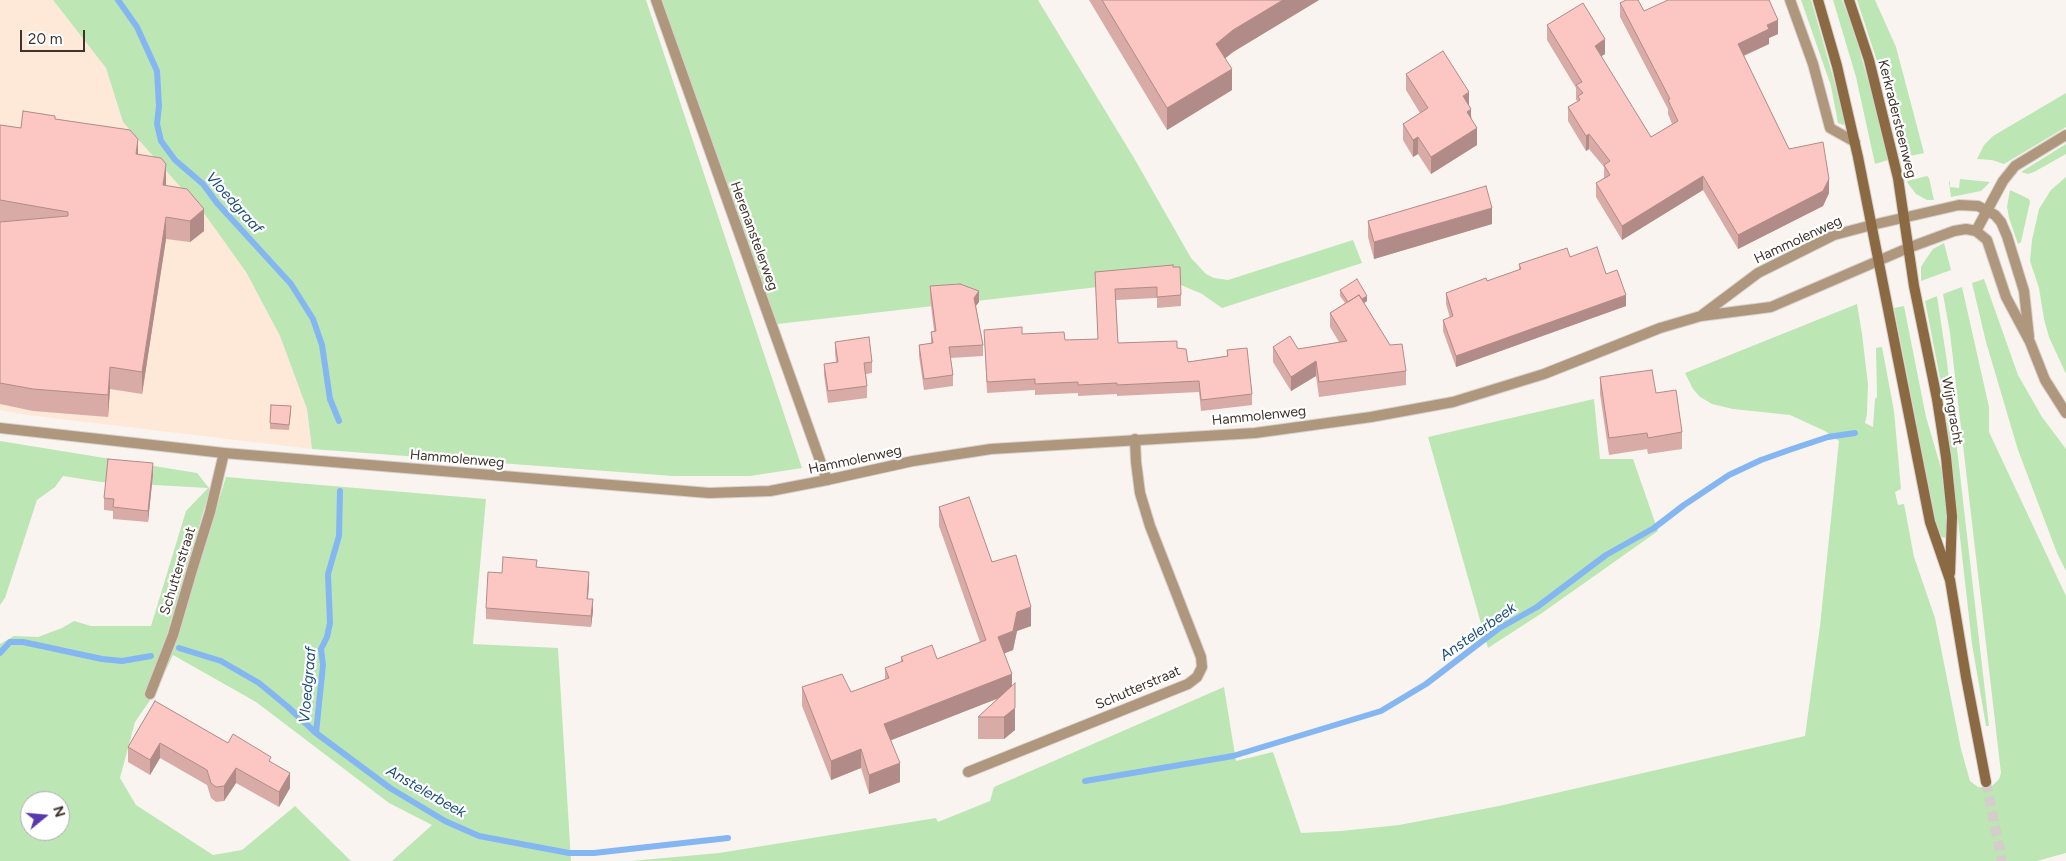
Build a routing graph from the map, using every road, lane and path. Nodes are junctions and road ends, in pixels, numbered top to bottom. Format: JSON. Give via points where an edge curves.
{"nodes":[{"id":1,"x":656,"y":0,"type":"edge"},
{"id":2,"x":1790,"y":0,"type":"edge"},
{"id":3,"x":1818,"y":0,"type":"edge"},
{"id":4,"x":1849,"y":0,"type":"edge"},
{"id":5,"x":2066,"y":135,"type":"edge"},
{"id":6,"x":1855,"y":142,"type":"junction"},
{"id":7,"x":1987,"y":209,"type":"junction"},
{"id":8,"x":1904,"y":217,"type":"junction"},
{"id":9,"x":1872,"y":224,"type":"junction"},
{"id":10,"x":1976,"y":231,"type":"junction"},
{"id":11,"x":1908,"y":248,"type":"junction"},
{"id":12,"x":1878,"y":260,"type":"junction"},
{"id":13,"x":1701,"y":316,"type":"junction"},
{"id":14,"x":2030,"y":342,"type":"junction"},
{"id":15,"x":2066,"y":413,"type":"edge"},
{"id":16,"x":0,"y":428,"type":"edge"},
{"id":17,"x":1136,"y":439,"type":"junction"},
{"id":18,"x":224,"y":453,"type":"junction"},
{"id":19,"x":827,"y":480,"type":"junction"},
{"id":20,"x":1950,"y":580,"type":"junction"},
{"id":21,"x":150,"y":694,"type":"dead end"},
{"id":22,"x":968,"y":772,"type":"dead end"},
{"id":23,"x":1986,"y":782,"type":"tunnel mouth"}],
"edges":[{"from":1,"to":19,"type":"street","name":"Herenanstelerweg"},
{"from":2,"to":6,"type":"street","via":[[1815,71],[1830,128]]},
{"from":3,"to":6,"type":"main road"},
{"from":4,"to":8,"type":"main road","name":"Kerkradersteenweg","via":[[1885,120]]},
{"from":5,"to":7,"type":"street","via":[[2015,166]]},
{"from":6,"to":9,"type":"main road"},
{"from":7,"to":8,"type":"street","name":"Hammolenweg","via":[[1959,205]]},
{"from":7,"to":10,"type":"street"},
{"from":7,"to":14,"type":"street","via":[[2001,222],[2012,251],[2024,291]]},
{"from":8,"to":9,"type":"street","name":"Hammolenweg"},
{"from":8,"to":11,"type":"main road","name":"Kerkradersteenweg"},
{"from":9,"to":12,"type":"main road"},
{"from":9,"to":13,"type":"street","name":"Hammolenweg","via":[[1834,235],[1758,273]]},
{"from":10,"to":11,"type":"street","name":"Hammolenweg","via":[[1954,231]]},
{"from":10,"to":14,"type":"street","via":[[1987,240],[2006,297]]},
{"from":11,"to":12,"type":"street","name":"Hammolenweg"},
{"from":11,"to":20,"type":"main road","name":"Wijngracht","via":[[1946,457],[1952,516]]},
{"from":12,"to":13,"type":"street","name":"Hammolenweg","via":[[1771,307]]},
{"from":12,"to":20,"type":"main road","name":"Wijngracht","via":[[1930,522]]},
{"from":13,"to":17,"type":"street","name":"Hammolenweg","via":[[1660,328],[1544,374],[1453,402],[1255,433]]},
{"from":14,"to":15,"type":"street","via":[[2045,380]]},
{"from":16,"to":18,"type":"street","name":"Hammolenweg"},
{"from":17,"to":19,"type":"street","name":"Hammolenweg","via":[[991,449],[913,461]]},
{"from":17,"to":22,"type":"street","name":"Schutterstraat","via":[[1140,493],[1201,657],[1202,667],[1197,677],[1180,687]]},
{"from":18,"to":19,"type":"street","name":"Hammolenweg","via":[[709,493],[770,491]]},
{"from":18,"to":21,"type":"street","name":"Schutterstraat","via":[[190,579]]},
{"from":20,"to":23,"type":"main road","name":"Wijngracht"}]}
